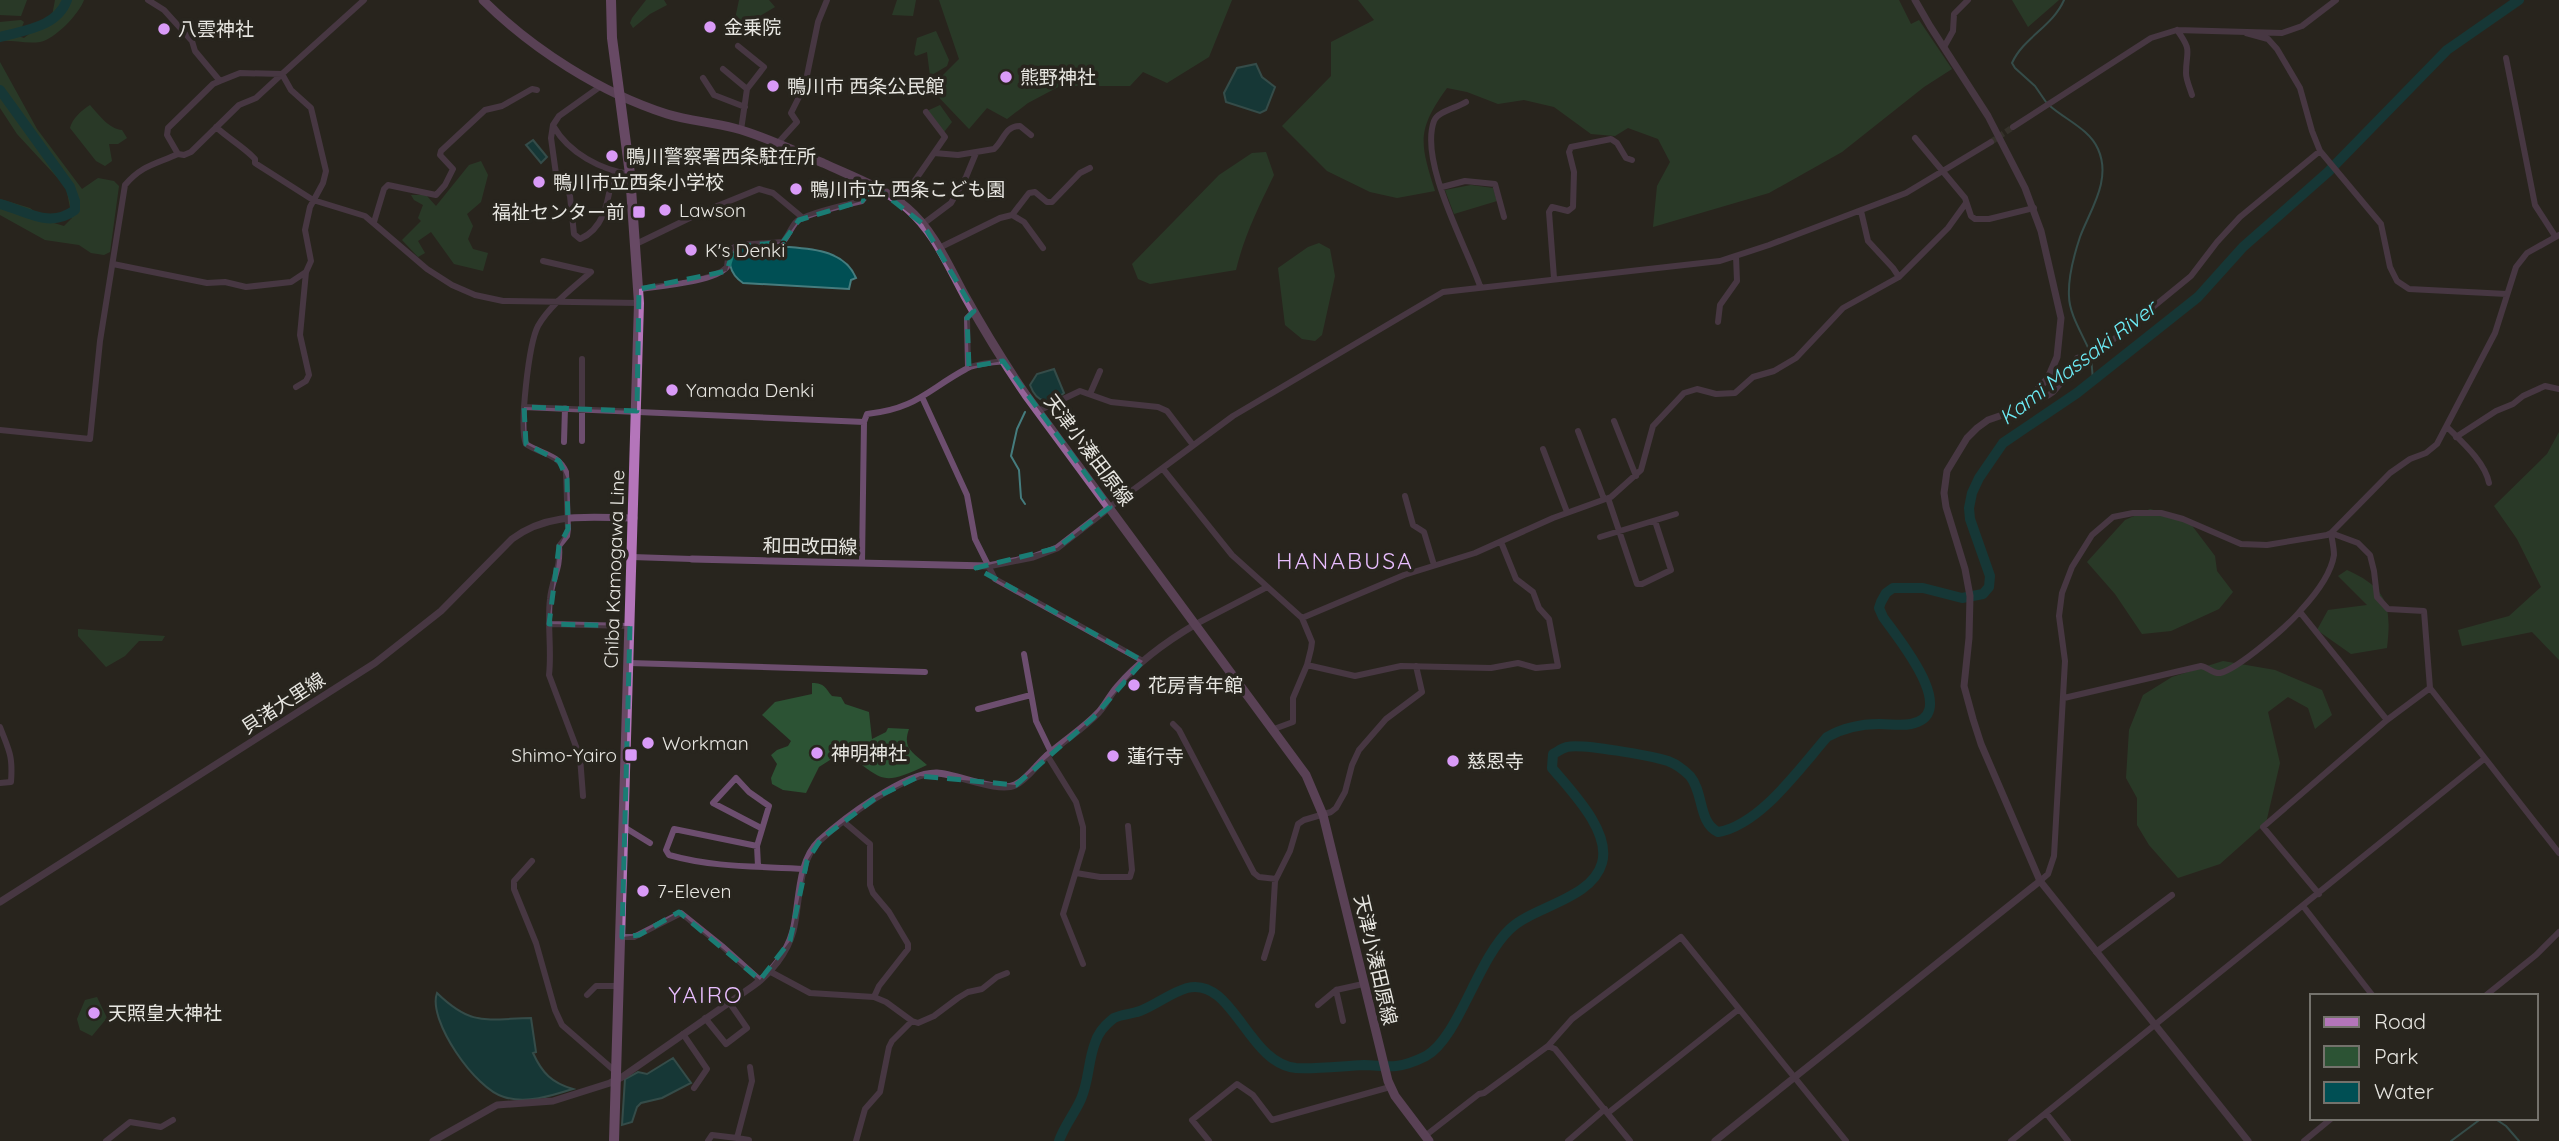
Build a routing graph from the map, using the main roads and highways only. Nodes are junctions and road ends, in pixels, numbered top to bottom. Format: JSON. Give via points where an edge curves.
{"nodes":[{"id":1,"x":484,"y":0,"type":"edge"},
{"id":2,"x":611,"y":0,"type":"edge"},
{"id":3,"x":619,"y":94,"type":"junction"},
{"id":4,"x":616,"y":1139,"type":"edge"},
{"id":5,"x":1427,"y":1139,"type":"edge"}],
"edges":[{"from":1,"to":3,"type":"main road","name":"天津小湊田原線","via":[[566,66]]},
{"from":2,"to":3,"type":"main road","name":"Chiba Kamogawa Line"},
{"from":3,"to":4,"type":"main road","name":"Chiba Kamogawa Line","via":[[639,303]]},
{"from":3,"to":5,"type":"main road","name":"天津小湊田原線","via":[[672,116],[741,130],[777,144],[874,186],[923,224],[1003,361],[1306,775],[1323,815],[1390,1087]]}]}
